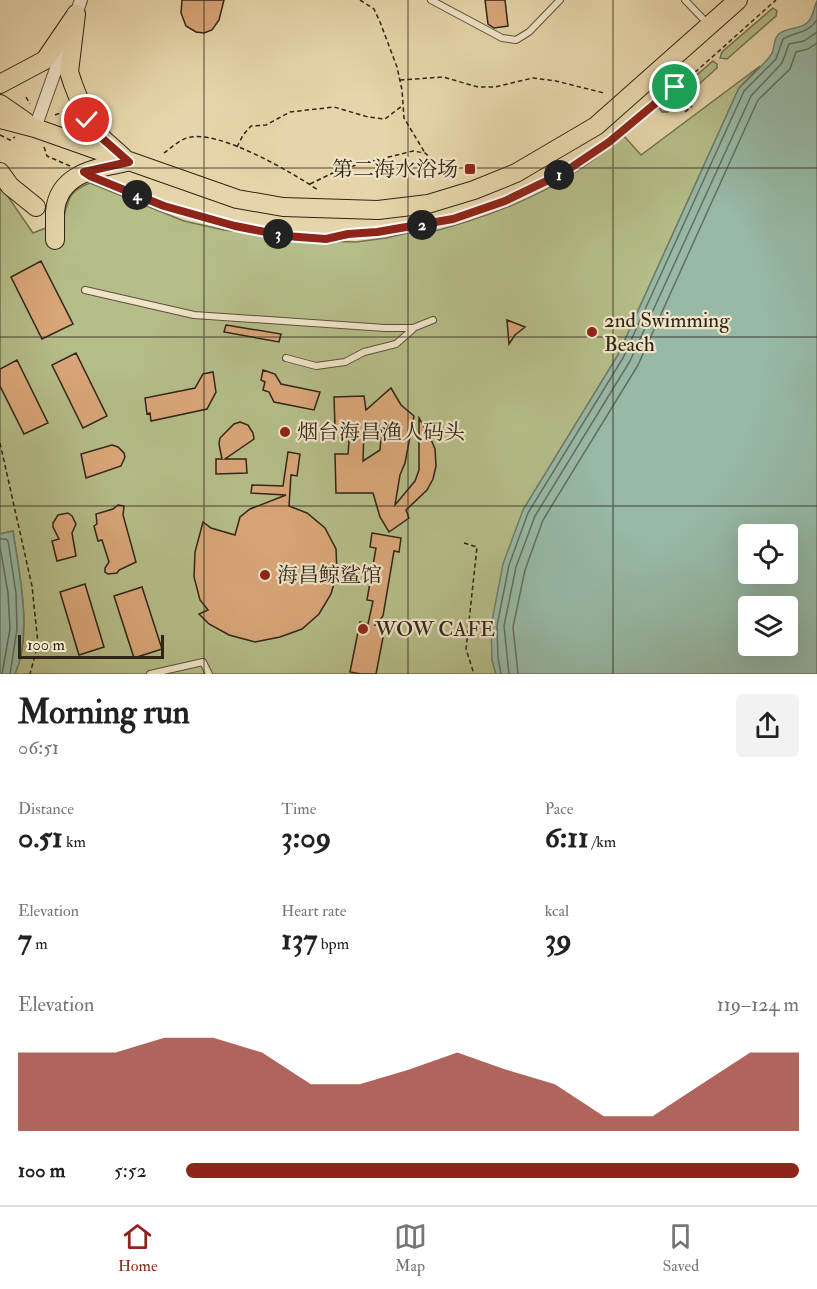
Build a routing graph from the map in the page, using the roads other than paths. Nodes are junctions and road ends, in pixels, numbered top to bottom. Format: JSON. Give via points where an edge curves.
{"nodes":[{"id":1,"x":431,"y":0,"type":"edge"},
{"id":2,"x":560,"y":0,"type":"edge"},
{"id":3,"x":685,"y":0,"type":"edge"},
{"id":4,"x":738,"y":0,"type":"edge"},
{"id":5,"x":78,"y":7,"type":"edge"},
{"id":6,"x":709,"y":26,"type":"junction"},
{"id":7,"x":0,"y":84,"type":"edge"},
{"id":8,"x":0,"y":104,"type":"edge"},
{"id":9,"x":0,"y":119,"type":"edge"},
{"id":10,"x":35,"y":128,"type":"junction"},
{"id":11,"x":129,"y":162,"type":"junction"},
{"id":12,"x":0,"y":172,"type":"edge"},
{"id":13,"x":36,"y":207,"type":"dead end"},
{"id":14,"x":56,"y":240,"type":"dead end"},
{"id":15,"x":85,"y":290,"type":"dead end"},
{"id":16,"x":433,"y":320,"type":"dead end"},
{"id":17,"x":413,"y":328,"type":"junction"},
{"id":18,"x":286,"y":358,"type":"dead end"},
{"id":19,"x":150,"y":674,"type":"edge"},
{"id":20,"x":209,"y":674,"type":"edge"}],
"edges":[{"from":1,"to":2,"type":"lane","via":[[502,38],[516,40]]},
{"from":3,"to":6,"type":"lane"},
{"from":4,"to":6,"type":"main road"},
{"from":5,"to":7,"type":"main road","via":[[45,60]]},
{"from":5,"to":10,"type":"street"},
{"from":5,"to":11,"type":"main road","via":[[69,72],[94,131]]},
{"from":6,"to":11,"type":"main road","via":[[596,126],[516,173],[428,204],[378,210],[283,207],[237,199]]},
{"from":8,"to":10,"type":"main road"},
{"from":9,"to":10,"type":"main road"},
{"from":10,"to":11,"type":"main road"},
{"from":11,"to":14,"type":"main road","via":[[84,172],[67,185],[55,212]]},
{"from":12,"to":13,"type":"main road","via":[[10,186]]},
{"from":15,"to":17,"type":"lane","via":[[194,315]]},
{"from":16,"to":17,"type":"lane"},
{"from":17,"to":18,"type":"lane","via":[[396,344],[364,352],[345,362],[316,366]]},
{"from":19,"to":20,"type":"lane","via":[[203,662]]}]}
